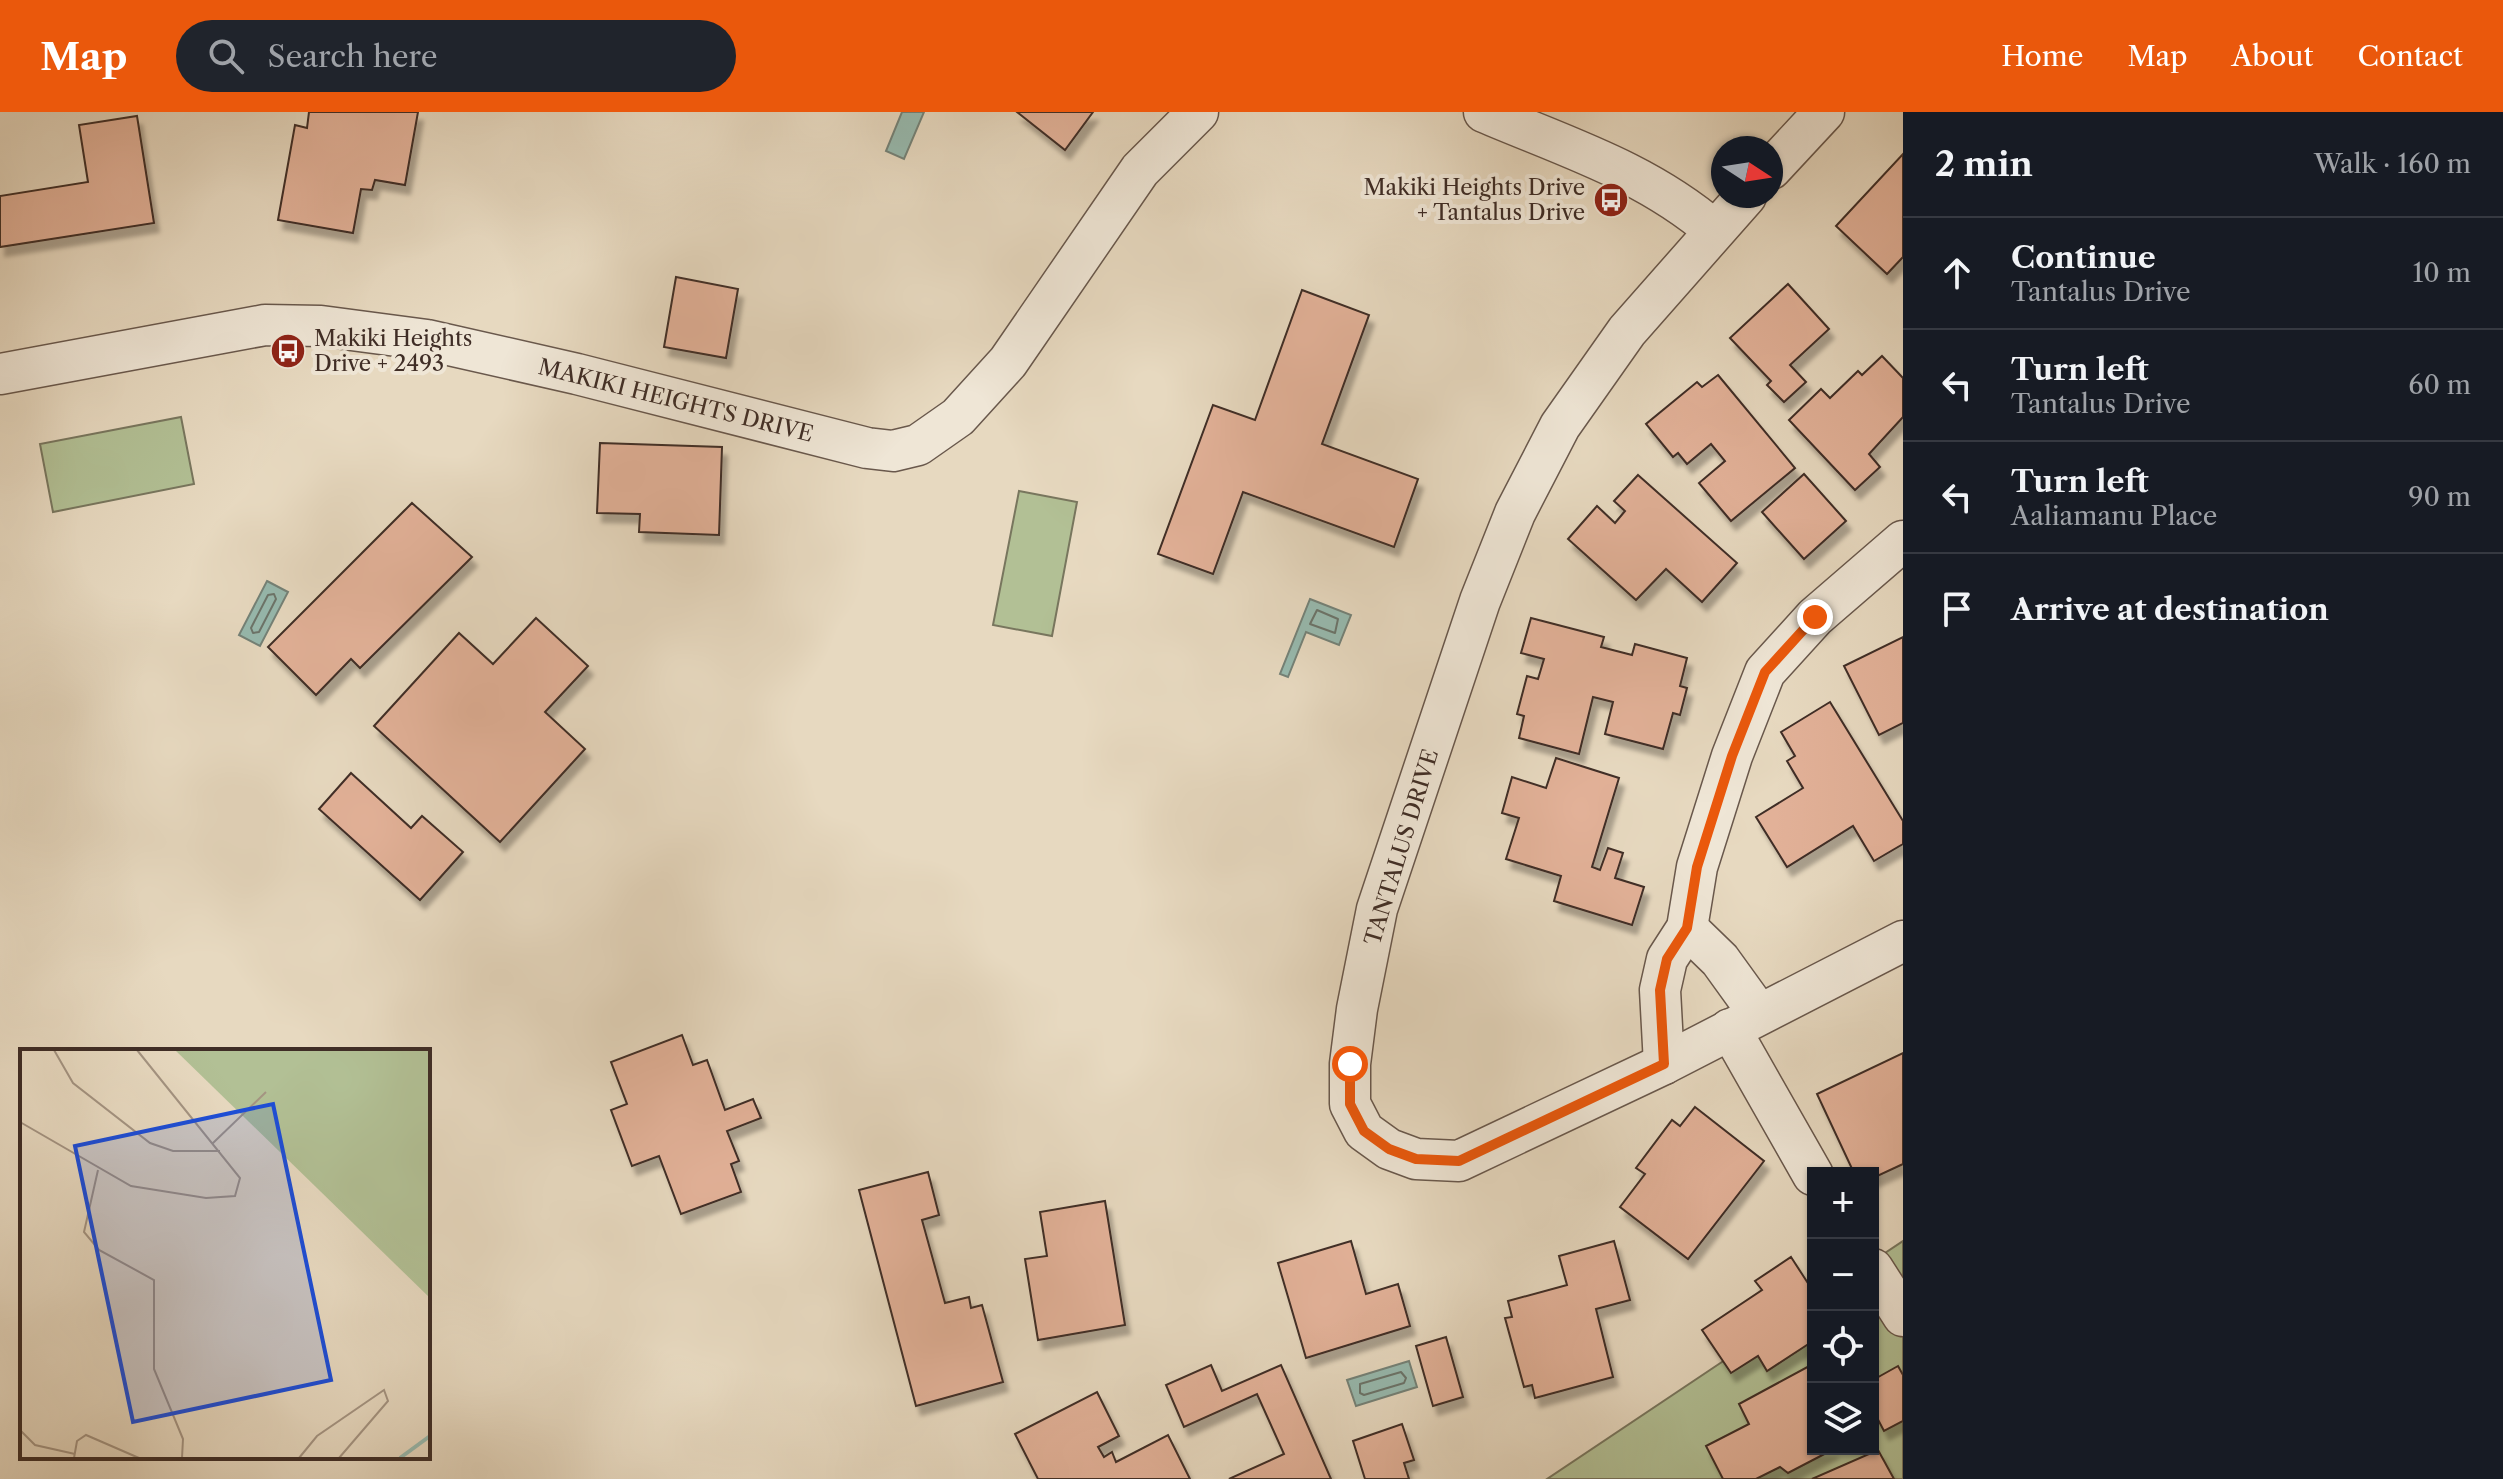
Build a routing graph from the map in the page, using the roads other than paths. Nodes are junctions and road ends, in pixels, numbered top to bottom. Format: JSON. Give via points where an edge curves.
{"nodes":[{"id":1,"x":1198,"y":112,"type":"edge"},
{"id":2,"x":1484,"y":112,"type":"edge"},
{"id":3,"x":1824,"y":112,"type":"edge"},
{"id":4,"x":1783,"y":156,"type":"edge"},
{"id":5,"x":1735,"y":208,"type":"edge"},
{"id":6,"x":1714,"y":230,"type":"junction"},
{"id":7,"x":0,"y":374,"type":"edge"},
{"id":8,"x":1903,"y":541,"type":"edge"},
{"id":9,"x":1687,"y":928,"type":"junction"},
{"id":10,"x":1903,"y":941,"type":"edge"},
{"id":11,"x":1745,"y":1022,"type":"junction"},
{"id":12,"x":1664,"y":1064,"type":"junction"},
{"id":13,"x":1809,"y":1167,"type":"edge"},
{"id":14,"x":1879,"y":1278,"type":"edge"},
{"id":15,"x":1903,"y":1316,"type":"edge"}],
"edges":[{"from":1,"to":7,"type":"street","name":"MAKIKI HEIGHTS DRIVE","via":[[1140,170],[1008,362],[940,433],[906,449],[867,448],[427,340],[321,326],[265,325]]},
{"from":2,"to":6,"type":"street","via":[[1621,168],[1679,200]]},
{"from":3,"to":4,"type":"street"},
{"from":5,"to":6,"type":"street","name":"TANTALUS DRIVE"},
{"from":6,"to":12,"type":"street","name":"TANTALUS DRIVE","via":[[1627,331],[1568,414],[1515,513],[1480,601],[1377,909],[1357,1009],[1350,1104],[1364,1131],[1389,1149],[1416,1159],[1459,1161]]},
{"from":8,"to":9,"type":"street","via":[[1815,617],[1765,672],[1697,867]]},
{"from":9,"to":11,"type":"street","via":[[1720,960]]},
{"from":9,"to":12,"type":"street","via":[[1667,959],[1660,990]]},
{"from":10,"to":11,"type":"street","name":"TANTALUS DRIVE"},
{"from":11,"to":12,"type":"street","name":"TANTALUS DRIVE"},
{"from":11,"to":13,"type":"street"},
{"from":14,"to":15,"type":"street"}]}
